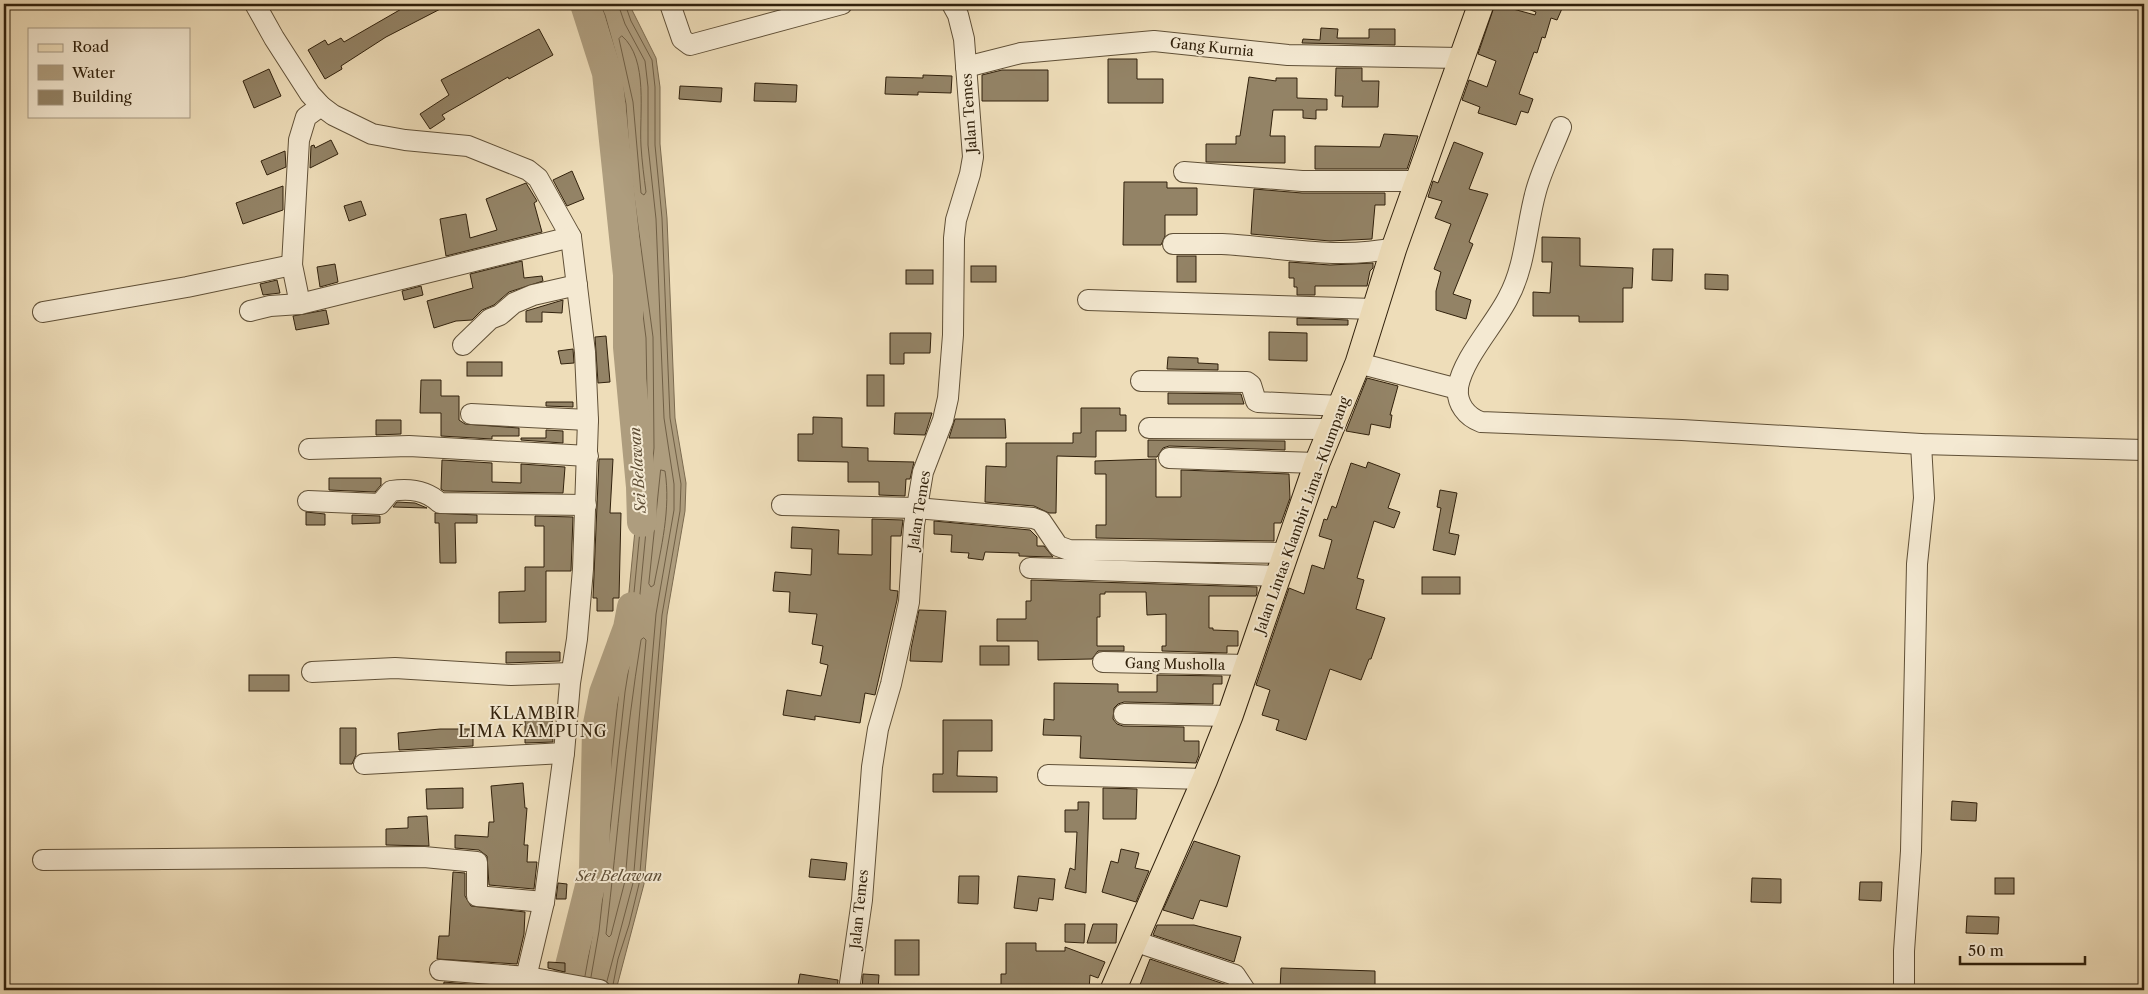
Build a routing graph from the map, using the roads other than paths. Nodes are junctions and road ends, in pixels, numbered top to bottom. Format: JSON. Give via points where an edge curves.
{"nodes":[{"id":1,"x":255,"y":4,"type":"edge"},
{"id":2,"x":670,"y":4,"type":"edge"},
{"id":3,"x":842,"y":4,"type":"edge"},
{"id":4,"x":952,"y":4,"type":"edge"},
{"id":5,"x":1481,"y":4,"type":"edge"},
{"id":6,"x":1460,"y":58,"type":"junction"},
{"id":7,"x":966,"y":67,"type":"junction"},
{"id":8,"x":321,"y":106,"type":"junction"},
{"id":9,"x":1561,"y":127,"type":"dead end"},
{"id":10,"x":1184,"y":172,"type":"dead end"},
{"id":11,"x":1418,"y":181,"type":"junction"},
{"id":12,"x":571,"y":237,"type":"junction"},
{"id":13,"x":1173,"y":244,"type":"dead end"},
{"id":14,"x":1394,"y":248,"type":"junction"},
{"id":15,"x":292,"y":265,"type":"junction"},
{"id":16,"x":576,"y":285,"type":"junction"},
{"id":17,"x":1088,"y":300,"type":"dead end"},
{"id":18,"x":300,"y":304,"type":"junction"},
{"id":19,"x":1374,"y":309,"type":"junction"},
{"id":20,"x":250,"y":311,"type":"dead end"},
{"id":21,"x":43,"y":312,"type":"dead end"},
{"id":22,"x":463,"y":345,"type":"dead end"},
{"id":23,"x":1358,"y":363,"type":"junction"},
{"id":24,"x":1140,"y":381,"type":"dead end"},
{"id":25,"x":1458,"y":389,"type":"junction"},
{"id":26,"x":1340,"y":406,"type":"junction"},
{"id":27,"x":471,"y":414,"type":"dead end"},
{"id":28,"x":588,"y":420,"type":"junction"},
{"id":29,"x":1149,"y":428,"type":"dead end"},
{"id":30,"x":1332,"y":429,"type":"junction"},
{"id":31,"x":1921,"y":444,"type":"junction"},
{"id":32,"x":309,"y":449,"type":"dead end"},
{"id":33,"x":2144,"y":450,"type":"edge"},
{"id":34,"x":588,"y":456,"type":"junction"},
{"id":35,"x":1169,"y":458,"type":"dead end"},
{"id":36,"x":1317,"y":463,"type":"junction"},
{"id":37,"x":308,"y":501,"type":"dead end"},
{"id":38,"x":782,"y":504,"type":"dead end"},
{"id":39,"x":586,"y":505,"type":"junction"},
{"id":40,"x":916,"y":508,"type":"junction"},
{"id":41,"x":1281,"y":564,"type":"junction"},
{"id":42,"x":1030,"y":568,"type":"dead end"},
{"id":43,"x":1103,"y":662,"type":"dead end"},
{"id":44,"x":1248,"y":665,"type":"junction"},
{"id":45,"x":312,"y":672,"type":"dead end"},
{"id":46,"x":571,"y":673,"type":"junction"},
{"id":47,"x":1124,"y":714,"type":"dead end"},
{"id":48,"x":1230,"y":716,"type":"junction"},
{"id":49,"x":564,"y":753,"type":"junction"},
{"id":50,"x":364,"y":764,"type":"dead end"},
{"id":51,"x":1048,"y":775,"type":"dead end"},
{"id":52,"x":1205,"y":779,"type":"junction"},
{"id":53,"x":43,"y":860,"type":"dead end"},
{"id":54,"x":544,"y":902,"type":"junction"},
{"id":55,"x":1134,"y":941,"type":"junction"},
{"id":56,"x":440,"y":970,"type":"dead end"},
{"id":57,"x":525,"y":984,"type":"edge"},
{"id":58,"x":600,"y":990,"type":"edge"},
{"id":59,"x":850,"y":990,"type":"edge"},
{"id":60,"x":1112,"y":990,"type":"edge"},
{"id":61,"x":1246,"y":990,"type":"edge"},
{"id":62,"x":1904,"y":990,"type":"edge"}],
"edges":[{"from":1,"to":8,"type":"street","via":[[310,94]]},
{"from":2,"to":3,"type":"street","via":[[682,39],[690,45]]},
{"from":4,"to":7,"type":"street","name":"Jalan Temes","via":[[962,29]]},
{"from":5,"to":6,"type":"main road","name":"Jalan Lintas Klambir Lima–Klumpang"},
{"from":6,"to":7,"type":"street","name":"Gang Kurnia","via":[[1288,55],[1154,41],[1021,53]]},
{"from":6,"to":11,"type":"main road","name":"Jalan Lintas Klambir Lima–Klumpang"},
{"from":7,"to":40,"type":"street","name":"Jalan Temes","via":[[973,157],[954,238],[953,335],[948,398]]},
{"from":8,"to":12,"type":"street","via":[[339,119],[372,134],[468,146],[528,170],[538,178]]},
{"from":8,"to":15,"type":"street","via":[[306,117],[299,140]]},
{"from":9,"to":25,"type":"street","via":[[1536,190],[1520,269],[1508,298],[1460,379]]},
{"from":10,"to":11,"type":"street","via":[[1302,181]]},
{"from":11,"to":14,"type":"main road","name":"Jalan Lintas Klambir Lima–Klumpang"},
{"from":12,"to":16,"type":"street"},
{"from":12,"to":18,"type":"street"},
{"from":13,"to":14,"type":"street","via":[[1375,252]]},
{"from":14,"to":19,"type":"main road","name":"Jalan Lintas Klambir Lima–Klumpang"},
{"from":15,"to":18,"type":"street"},
{"from":15,"to":21,"type":"street"},
{"from":16,"to":22,"type":"street","via":[[532,295],[514,303],[500,315],[490,318]]},
{"from":16,"to":28,"type":"street","via":[[585,352]]},
{"from":17,"to":19,"type":"street"},
{"from":18,"to":20,"type":"street"},
{"from":19,"to":23,"type":"main road","name":"Jalan Lintas Klambir Lima–Klumpang"},
{"from":23,"to":25,"type":"street"},
{"from":23,"to":26,"type":"main road","name":"Jalan Lintas Klambir Lima–Klumpang"},
{"from":24,"to":26,"type":"street","via":[[1247,382],[1258,402]]},
{"from":25,"to":31,"type":"street","via":[[1459,402],[1468,414],[1481,422]]},
{"from":26,"to":30,"type":"main road","name":"Jalan Lintas Klambir Lima–Klumpang"},
{"from":27,"to":28,"type":"street"},
{"from":28,"to":34,"type":"street"},
{"from":29,"to":30,"type":"street"},
{"from":30,"to":36,"type":"main road","name":"Jalan Lintas Klambir Lima–Klumpang"},
{"from":31,"to":33,"type":"street"},
{"from":31,"to":62,"type":"street","via":[[1924,498],[1918,564]]},
{"from":32,"to":34,"type":"street","via":[[409,446]]},
{"from":34,"to":39,"type":"street"},
{"from":35,"to":36,"type":"street"},
{"from":36,"to":41,"type":"main road","name":"Jalan Lintas Klambir Lima–Klumpang"},
{"from":37,"to":39,"type":"street","via":[[380,504],[391,490],[401,489],[422,491],[440,503]]},
{"from":38,"to":40,"type":"street"},
{"from":39,"to":46,"type":"street"},
{"from":40,"to":41,"type":"street","via":[[1033,518],[1041,521],[1058,546],[1069,550]]},
{"from":40,"to":59,"type":"street","name":"Jalan Temes","via":[[909,602],[872,766],[862,900]]},
{"from":41,"to":42,"type":"street"},
{"from":41,"to":44,"type":"main road","name":"Jalan Lintas Klambir Lima–Klumpang"},
{"from":43,"to":44,"type":"street","name":"Gang Musholla"},
{"from":44,"to":48,"type":"main road","name":"Jalan Lintas Klambir Lima–Klumpang"},
{"from":45,"to":46,"type":"street","via":[[395,668],[511,676]]},
{"from":46,"to":49,"type":"street"},
{"from":47,"to":48,"type":"street"},
{"from":48,"to":52,"type":"main road","name":"Jalan Lintas Klambir Lima–Klumpang"},
{"from":49,"to":50,"type":"street"},
{"from":49,"to":54,"type":"street"},
{"from":51,"to":52,"type":"street"},
{"from":52,"to":55,"type":"main road","name":"Jalan Lintas Klambir Lima–Klumpang"},
{"from":53,"to":54,"type":"street","via":[[424,857],[477,862],[477,896]]},
{"from":54,"to":57,"type":"street"},
{"from":55,"to":60,"type":"main road","name":"Jalan Lintas Klambir Lima–Klumpang"},
{"from":55,"to":61,"type":"street","via":[[1235,975]]},
{"from":56,"to":57,"type":"street"},
{"from":57,"to":58,"type":"street","via":[[564,984]]}]}
